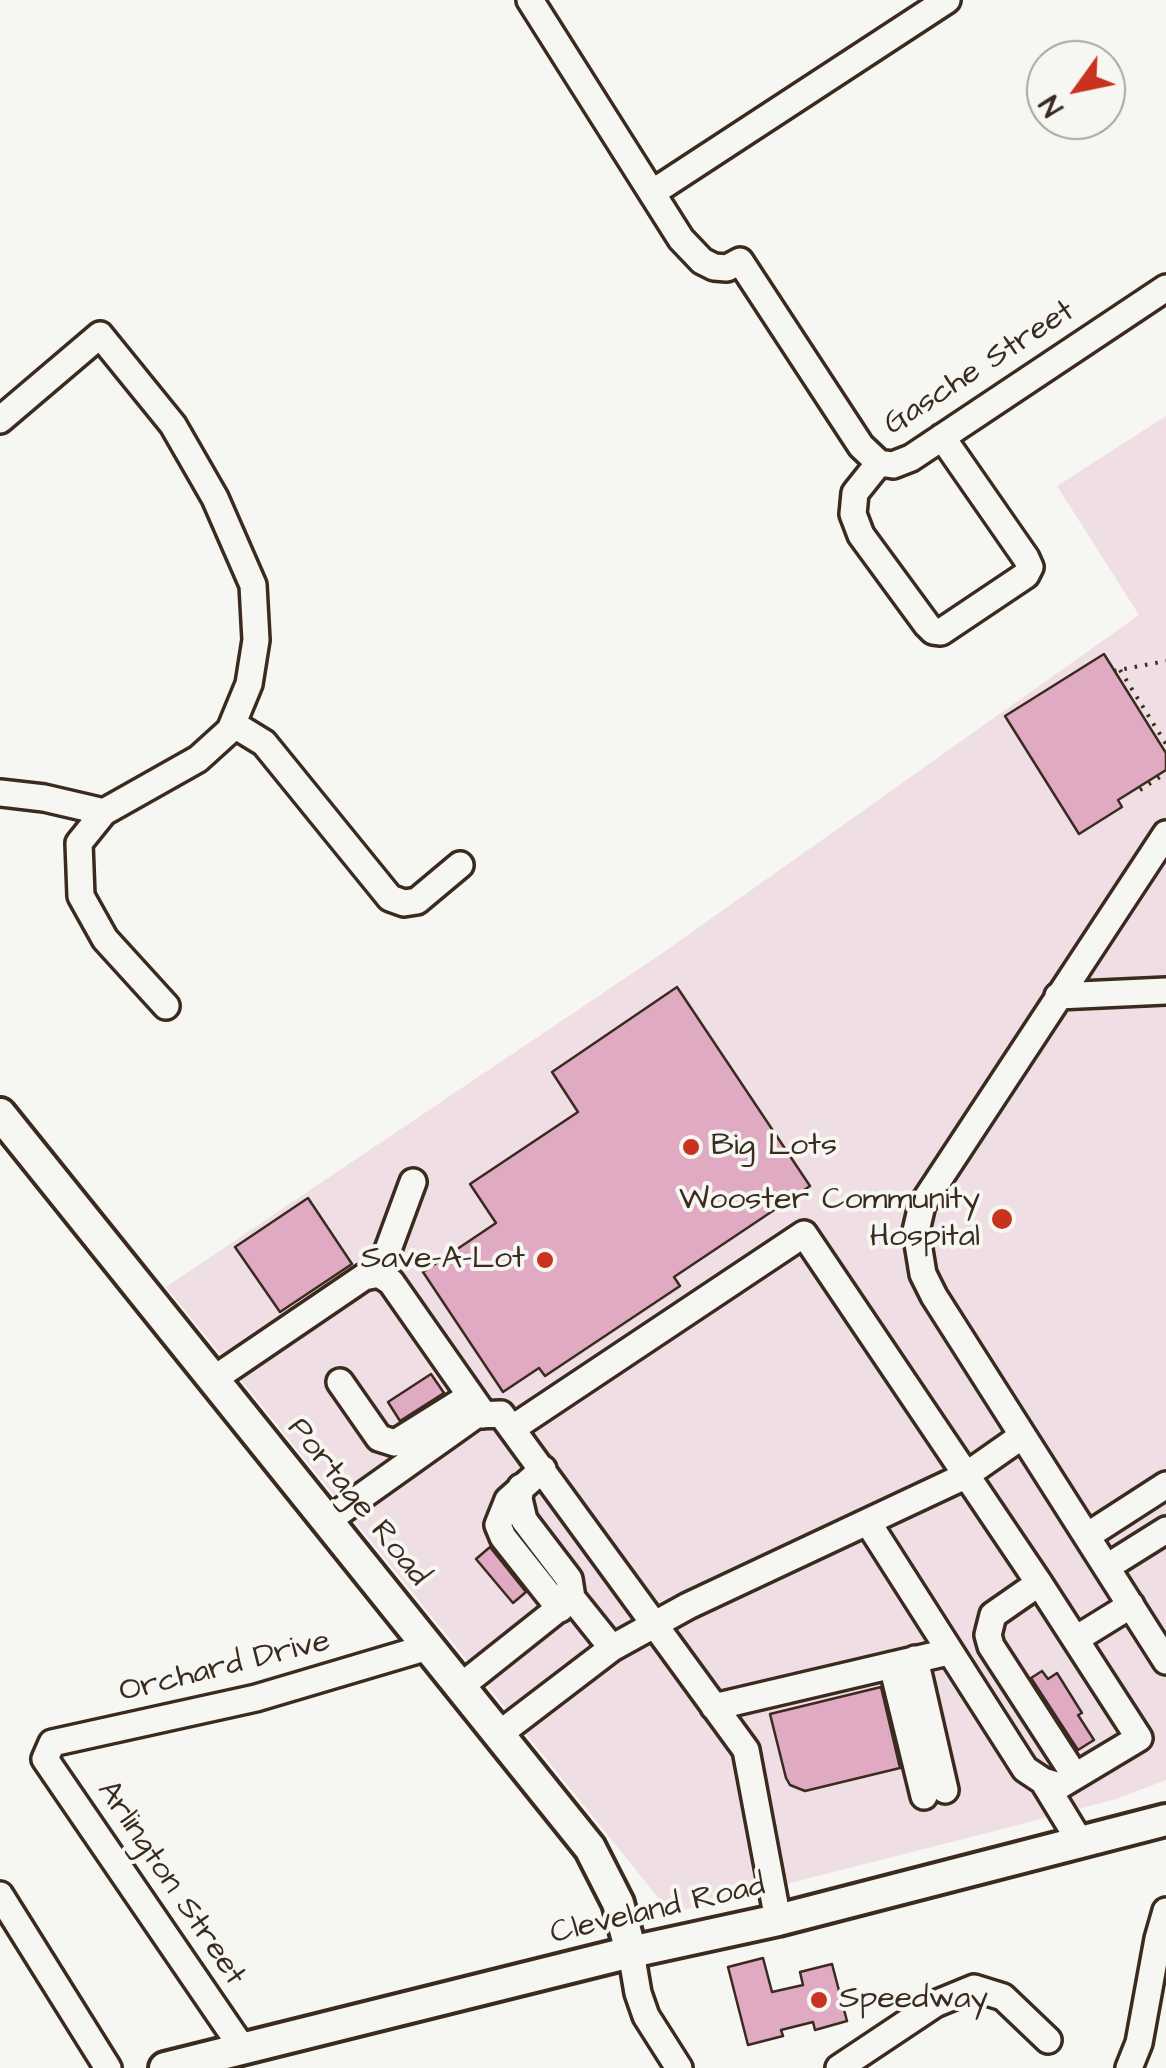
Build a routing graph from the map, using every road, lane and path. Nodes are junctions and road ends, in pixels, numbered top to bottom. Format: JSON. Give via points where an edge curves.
{"nodes":[{"id":1,"x":530,"y":0,"type":"edge"},
{"id":2,"x":948,"y":0,"type":"edge"},
{"id":3,"x":652,"y":193,"type":"junction"},
{"id":4,"x":1166,"y":288,"type":"edge"},
{"id":5,"x":0,"y":420,"type":"edge"},
{"id":6,"x":942,"y":437,"type":"junction"},
{"id":7,"x":879,"y":463,"type":"junction"},
{"id":8,"x":1166,"y":661,"type":"edge"},
{"id":9,"x":233,"y":724,"type":"junction"},
{"id":10,"x":1166,"y":744,"type":"edge"},
{"id":11,"x":1166,"y":773,"type":"edge"},
{"id":12,"x":1140,"y":790,"type":"dead end"},
{"id":13,"x":0,"y":793,"type":"edge"},
{"id":14,"x":104,"y":812,"type":"junction"},
{"id":15,"x":1166,"y":834,"type":"edge"},
{"id":16,"x":460,"y":865,"type":"dead end"},
{"id":17,"x":1166,"y":992,"type":"edge"},
{"id":18,"x":1058,"y":996,"type":"junction"},
{"id":19,"x":166,"y":1006,"type":"dead end"},
{"id":20,"x":0,"y":1114,"type":"edge"},
{"id":21,"x":413,"y":1182,"type":"dead end"},
{"id":22,"x":379,"y":1274,"type":"junction"},
{"id":23,"x":214,"y":1380,"type":"junction"},
{"id":24,"x":340,"y":1382,"type":"dead end"},
{"id":25,"x":477,"y":1406,"type":"junction"},
{"id":26,"x":512,"y":1428,"type":"junction"},
{"id":27,"x":1022,"y":1436,"type":"junction"},
{"id":28,"x":542,"y":1470,"type":"junction"},
{"id":29,"x":965,"y":1476,"type":"junction"},
{"id":30,"x":1166,"y":1486,"type":"edge"},
{"id":31,"x":327,"y":1521,"type":"junction"},
{"id":32,"x":869,"y":1524,"type":"junction"},
{"id":33,"x":1166,"y":1530,"type":"edge"},
{"id":34,"x":1087,"y":1536,"type":"junction"},
{"id":35,"x":1107,"y":1567,"type":"junction"},
{"id":36,"x":1039,"y":1582,"type":"junction"},
{"id":37,"x":566,"y":1603,"type":"junction"},
{"id":38,"x":1131,"y":1605,"type":"junction"},
{"id":39,"x":654,"y":1624,"type":"junction"},
{"id":40,"x":1076,"y":1639,"type":"junction"},
{"id":41,"x":428,"y":1648,"type":"junction"},
{"id":42,"x":612,"y":1648,"type":"junction"},
{"id":43,"x":948,"y":1652,"type":"junction"},
{"id":44,"x":1166,"y":1661,"type":"edge"},
{"id":45,"x":903,"y":1662,"type":"junction"},
{"id":46,"x":460,"y":1687,"type":"junction"},
{"id":47,"x":714,"y":1707,"type":"junction"},
{"id":48,"x":498,"y":1734,"type":"junction"},
{"id":49,"x":44,"y":1759,"type":"joint"},
{"id":50,"x":1034,"y":1775,"type":"junction"},
{"id":51,"x":1075,"y":1776,"type":"junction"},
{"id":52,"x":934,"y":1793,"type":"dead end"},
{"id":53,"x":1166,"y":1820,"type":"edge"},
{"id":54,"x":1070,"y":1842,"type":"junction"},
{"id":55,"x":0,"y":1896,"type":"edge"},
{"id":56,"x":1166,"y":1911,"type":"edge"},
{"id":57,"x":778,"y":1920,"type":"junction"},
{"id":58,"x":631,"y":1952,"type":"junction"},
{"id":59,"x":1048,"y":2040,"type":"dead end"},
{"id":60,"x":241,"y":2046,"type":"junction"},
{"id":61,"x":1140,"y":2056,"type":"edge"},
{"id":62,"x":108,"y":2068,"type":"edge"},
{"id":63,"x":165,"y":2068,"type":"edge"},
{"id":64,"x":680,"y":2068,"type":"edge"},
{"id":65,"x":839,"y":2068,"type":"edge"},
{"id":66,"x":1129,"y":2068,"type":"edge"}],
"edges":[{"from":1,"to":3,"type":"street","name":"Gasche Street"},
{"from":2,"to":3,"type":"street"},
{"from":3,"to":7,"type":"street","name":"Gasche Street","via":[[702,261],[727,268],[740,261]]},
{"from":4,"to":6,"type":"street","name":"Gasche Street"},
{"from":5,"to":9,"type":"street","via":[[100,335],[173,425],[216,498],[253,585],[256,640]]},
{"from":6,"to":7,"type":"street","name":"Gasche Street","via":[[911,458]]},
{"from":6,"to":7,"type":"street","via":[[1030,567],[942,632],[927,625],[853,514],[855,493]]},
{"from":8,"to":10,"type":"path","via":[[1117,670]]},
{"from":9,"to":14,"type":"street","via":[[198,759]]},
{"from":9,"to":16,"type":"street","via":[[264,743],[390,898],[417,901]]},
{"from":11,"to":12,"type":"path"},
{"from":13,"to":14,"type":"street"},
{"from":14,"to":19,"type":"street","via":[[79,843],[80,896],[105,940]]},
{"from":15,"to":18,"type":"street"},
{"from":17,"to":18,"type":"street"},
{"from":18,"to":27,"type":"street","via":[[922,1205],[916,1231],[934,1296]]},
{"from":20,"to":23,"type":"main road","name":"Portage Road"},
{"from":21,"to":22,"type":"street"},
{"from":22,"to":23,"type":"street","via":[[364,1277]]},
{"from":22,"to":25,"type":"street"},
{"from":23,"to":31,"type":"main road","name":"Portage Road"},
{"from":24,"to":25,"type":"street","via":[[380,1438],[395,1443]]},
{"from":25,"to":26,"type":"street","via":[[501,1414]]},
{"from":25,"to":31,"type":"street","via":[[476,1416]]},
{"from":26,"to":28,"type":"street"},
{"from":26,"to":29,"type":"street","via":[[804,1234]]},
{"from":27,"to":29,"type":"street"},
{"from":27,"to":34,"type":"street"},
{"from":28,"to":37,"type":"street","via":[[515,1493],[498,1525]]},
{"from":28,"to":39,"type":"street"},
{"from":29,"to":32,"type":"street"},
{"from":29,"to":36,"type":"street"},
{"from":30,"to":34,"type":"street"},
{"from":31,"to":41,"type":"main road","name":"Portage Road"},
{"from":32,"to":39,"type":"street"},
{"from":32,"to":43,"type":"street"},
{"from":33,"to":35,"type":"street"},
{"from":34,"to":35,"type":"street"},
{"from":35,"to":38,"type":"street"},
{"from":36,"to":40,"type":"street"},
{"from":36,"to":51,"type":"street","via":[[993,1615],[988,1635]]},
{"from":37,"to":42,"type":"street"},
{"from":37,"to":46,"type":"street"},
{"from":38,"to":40,"type":"street"},
{"from":38,"to":44,"type":"street"},
{"from":39,"to":42,"type":"street"},
{"from":39,"to":47,"type":"street"},
{"from":40,"to":51,"type":"street","via":[[1138,1738]]},
{"from":41,"to":46,"type":"main road","name":"Portage Road"},
{"from":41,"to":49,"type":"street","name":"Orchard Drive","via":[[256,1698],[52,1743]]},
{"from":42,"to":48,"type":"street"},
{"from":43,"to":45,"type":"street"},
{"from":43,"to":50,"type":"street"},
{"from":45,"to":47,"type":"street"},
{"from":45,"to":52,"type":"street"},
{"from":46,"to":48,"type":"main road","name":"Portage Road"},
{"from":47,"to":57,"type":"street","via":[[746,1750]]},
{"from":48,"to":58,"type":"main road","name":"Portage Road","via":[[590,1848],[618,1903]]},
{"from":49,"to":60,"type":"street","name":"Arlington Street"},
{"from":50,"to":51,"type":"street","via":[[1059,1786]]},
{"from":50,"to":54,"type":"street"},
{"from":53,"to":54,"type":"main road","name":"Cleveland Road"},
{"from":54,"to":57,"type":"main road","name":"Cleveland Road"},
{"from":55,"to":62,"type":"street"},
{"from":56,"to":61,"type":"street"},
{"from":57,"to":58,"type":"main road","name":"Cleveland Road"},
{"from":58,"to":60,"type":"main road","name":"Cleveland Road"},
{"from":58,"to":64,"type":"street","via":[[646,2016]]},
{"from":59,"to":65,"type":"street","via":[[1003,1997],[974,1988],[935,2004]]},
{"from":60,"to":63,"type":"main road","name":"Cleveland Road"},
{"from":61,"to":66,"type":"street"}]}
